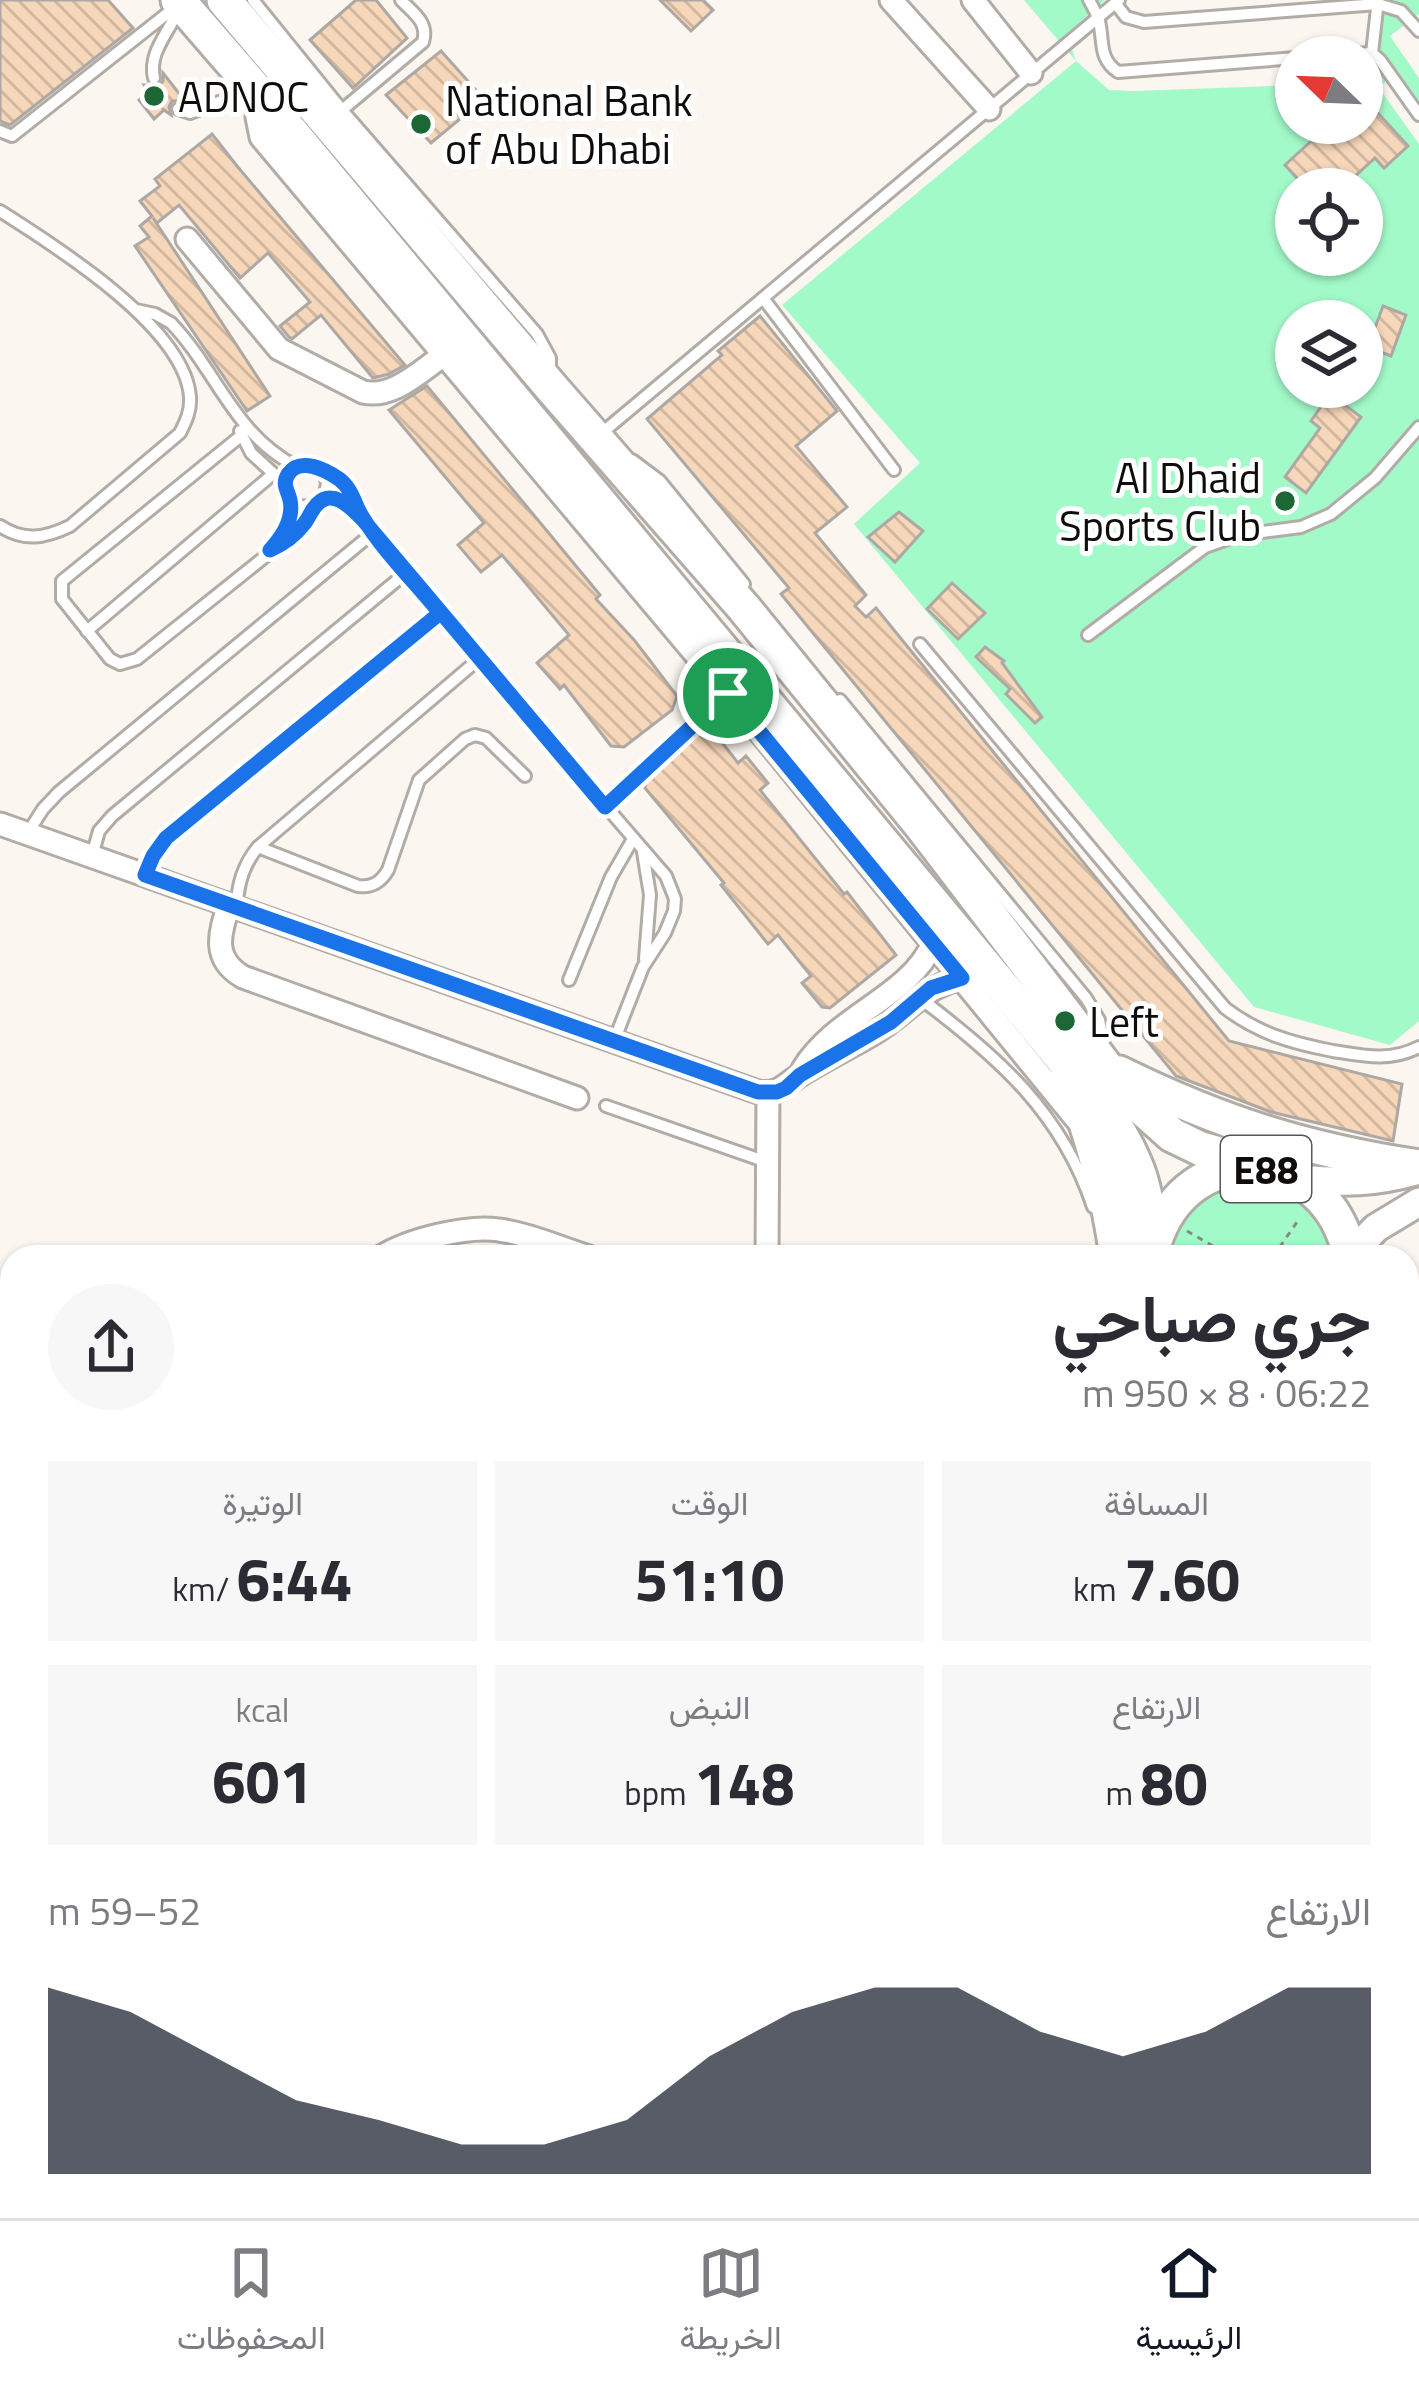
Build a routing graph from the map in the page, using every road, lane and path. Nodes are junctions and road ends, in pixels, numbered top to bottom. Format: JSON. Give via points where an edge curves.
{"nodes":[{"id":1,"x":224,"y":0,"type":"edge"},
{"id":2,"x":253,"y":0,"type":"edge"},
{"id":3,"x":400,"y":0,"type":"edge"},
{"id":4,"x":891,"y":0,"type":"edge"},
{"id":5,"x":973,"y":0,"type":"edge"},
{"id":6,"x":1089,"y":0,"type":"edge"},
{"id":7,"x":178,"y":1,"type":"edge"},
{"id":8,"x":1118,"y":2,"type":"edge"},
{"id":9,"x":1378,"y":2,"type":"edge"},
{"id":10,"x":1414,"y":13,"type":"edge"},
{"id":11,"x":1099,"y":19,"type":"junction"},
{"id":12,"x":1419,"y":31,"type":"edge"},
{"id":13,"x":1374,"y":36,"type":"edge"},
{"id":14,"x":1275,"y":59,"type":"edge"},
{"id":15,"x":1383,"y":68,"type":"edge"},
{"id":16,"x":1031,"y":74,"type":"junction"},
{"id":17,"x":154,"y":78,"type":"dead end"},
{"id":18,"x":262,"y":97,"type":"junction"},
{"id":19,"x":989,"y":109,"type":"junction"},
{"id":20,"x":178,"y":110,"type":"dead end"},
{"id":21,"x":342,"y":110,"type":"junction"},
{"id":22,"x":1419,"y":116,"type":"edge"},
{"id":23,"x":0,"y":130,"type":"edge"},
{"id":24,"x":0,"y":211,"type":"edge"},
{"id":25,"x":188,"y":238,"type":"dead end"},
{"id":26,"x":763,"y":298,"type":"junction"},
{"id":27,"x":136,"y":310,"type":"junction"},
{"id":28,"x":444,"y":355,"type":"junction"},
{"id":29,"x":551,"y":387,"type":"junction"},
{"id":30,"x":237,"y":416,"type":"junction"},
{"id":31,"x":1419,"y":427,"type":"edge"},
{"id":32,"x":242,"y":435,"type":"junction"},
{"id":33,"x":597,"y":437,"type":"junction"},
{"id":34,"x":297,"y":467,"type":"junction"},
{"id":35,"x":894,"y":470,"type":"dead end"},
{"id":36,"x":323,"y":473,"type":"junction"},
{"id":37,"x":273,"y":474,"type":"junction"},
{"id":38,"x":286,"y":481,"type":"junction"},
{"id":39,"x":290,"y":500,"type":"junction"},
{"id":40,"x":320,"y":502,"type":"junction"},
{"id":41,"x":364,"y":521,"type":"junction"},
{"id":42,"x":0,"y":526,"type":"edge"},
{"id":43,"x":374,"y":532,"type":"junction"},
{"id":44,"x":270,"y":550,"type":"junction"},
{"id":45,"x":407,"y":572,"type":"junction"},
{"id":46,"x":751,"y":592,"type":"dead end"},
{"id":47,"x":440,"y":613,"type":"junction"},
{"id":48,"x":87,"y":631,"type":"junction"},
{"id":49,"x":1088,"y":635,"type":"dead end"},
{"id":50,"x":920,"y":644,"type":"dead end"},
{"id":51,"x":479,"y":659,"type":"junction"},
{"id":52,"x":827,"y":684,"type":"dead end"},
{"id":53,"x":728,"y":693,"type":"junction"},
{"id":54,"x":525,"y":776,"type":"dead end"},
{"id":55,"x":605,"y":807,"type":"junction"},
{"id":56,"x":0,"y":824,"type":"edge"},
{"id":57,"x":27,"y":834,"type":"junction"},
{"id":58,"x":637,"y":844,"type":"junction"},
{"id":59,"x":258,"y":847,"type":"junction"},
{"id":60,"x":92,"y":856,"type":"junction"},
{"id":61,"x":145,"y":875,"type":"junction"},
{"id":62,"x":233,"y":906,"type":"junction"},
{"id":63,"x":933,"y":943,"type":"junction"},
{"id":64,"x":644,"y":967,"type":"junction"},
{"id":65,"x":962,"y":978,"type":"junction"},
{"id":66,"x":569,"y":980,"type":"dead end"},
{"id":67,"x":911,"y":989,"type":"junction"},
{"id":68,"x":614,"y":1041,"type":"junction"},
{"id":69,"x":1419,"y":1047,"type":"edge"},
{"id":70,"x":1071,"y":1069,"type":"junction"},
{"id":71,"x":767,"y":1093,"type":"junction"},
{"id":72,"x":578,"y":1098,"type":"dead end"},
{"id":73,"x":606,"y":1106,"type":"dead end"},
{"id":74,"x":767,"y":1162,"type":"junction"},
{"id":75,"x":1419,"y":1168,"type":"edge"},
{"id":76,"x":1297,"y":1181,"type":"junction"},
{"id":77,"x":1419,"y":1202,"type":"edge"},
{"id":78,"x":1096,"y":1217,"type":"dead end"},
{"id":79,"x":1164,"y":1217,"type":"junction"},
{"id":80,"x":406,"y":1245,"type":"edge"},
{"id":81,"x":552,"y":1245,"type":"edge"},
{"id":82,"x":767,"y":1245,"type":"edge"},
{"id":83,"x":1137,"y":1245,"type":"edge"},
{"id":84,"x":1142,"y":1245,"type":"edge"},
{"id":85,"x":1147,"y":1245,"type":"edge"},
{"id":86,"x":1212,"y":1245,"type":"edge"},
{"id":87,"x":1277,"y":1245,"type":"edge"},
{"id":88,"x":1348,"y":1245,"type":"edge"},
{"id":89,"x":1361,"y":1245,"type":"edge"}],
"edges":[{"from":1,"to":29,"type":"highway"},
{"from":2,"to":21,"type":"lane"},
{"from":3,"to":21,"type":"lane","via":[[421,20],[423,42]]},
{"from":4,"to":19,"type":"street"},
{"from":5,"to":16,"type":"street"},
{"from":6,"to":11,"type":"lane"},
{"from":7,"to":17,"type":"lane","via":[[154,54]]},
{"from":7,"to":18,"type":"highway"},
{"from":7,"to":23,"type":"lane","via":[[13,136]]},
{"from":8,"to":9,"type":"lane","via":[[1126,17],[1144,22]]},
{"from":8,"to":11,"type":"lane"},
{"from":9,"to":10,"type":"lane"},
{"from":9,"to":13,"type":"lane"},
{"from":10,"to":12,"type":"lane"},
{"from":11,"to":14,"type":"lane","via":[[1103,58],[1118,72]]},
{"from":11,"to":16,"type":"lane"},
{"from":15,"to":22,"type":"lane"},
{"from":16,"to":19,"type":"lane"},
{"from":18,"to":20,"type":"lane"},
{"from":18,"to":28,"type":"street","via":[[261,137]]},
{"from":18,"to":70,"type":"highway"},
{"from":19,"to":26,"type":"lane"},
{"from":21,"to":29,"type":"lane","via":[[537,334],[550,358]]},
{"from":24,"to":27,"type":"lane"},
{"from":25,"to":28,"type":"street","via":[[279,350],[363,392],[389,392]]},
{"from":26,"to":33,"type":"lane"},
{"from":26,"to":35,"type":"lane"},
{"from":27,"to":30,"type":"lane","via":[[177,329]]},
{"from":27,"to":42,"type":"lane","via":[[187,382],[191,399],[180,433],[70,526],[28,538]]},
{"from":28,"to":53,"type":"street"},
{"from":29,"to":33,"type":"highway"},
{"from":30,"to":32,"type":"lane"},
{"from":30,"to":34,"type":"lane"},
{"from":31,"to":49,"type":"lane","via":[[1331,514],[1205,547]]},
{"from":32,"to":37,"type":"lane"},
{"from":32,"to":48,"type":"lane","via":[[66,576],[62,599]]},
{"from":33,"to":46,"type":"lane","via":[[652,473]]},
{"from":33,"to":70,"type":"highway","via":[[920,824]]},
{"from":34,"to":36,"type":"lane"},
{"from":34,"to":38,"type":"lane"},
{"from":36,"to":40,"type":"lane"},
{"from":36,"to":41,"type":"lane","via":[[344,484]]},
{"from":37,"to":38,"type":"lane"},
{"from":37,"to":48,"type":"lane"},
{"from":38,"to":39,"type":"lane"},
{"from":39,"to":40,"type":"lane"},
{"from":39,"to":44,"type":"lane"},
{"from":40,"to":41,"type":"lane","via":[[341,500]]},
{"from":40,"to":44,"type":"lane"},
{"from":41,"to":43,"type":"lane"},
{"from":43,"to":45,"type":"lane"},
{"from":43,"to":57,"type":"lane","via":[[59,792]]},
{"from":44,"to":48,"type":"lane","via":[[132,662],[115,662]]},
{"from":45,"to":47,"type":"lane"},
{"from":45,"to":60,"type":"lane","via":[[112,815]]},
{"from":47,"to":51,"type":"lane"},
{"from":47,"to":61,"type":"lane","via":[[166,838]]},
{"from":50,"to":69,"type":"lane","via":[[1225,1008],[1290,1043],[1374,1058]]},
{"from":51,"to":55,"type":"lane"},
{"from":51,"to":59,"type":"lane"},
{"from":52,"to":70,"type":"lane","via":[[1086,998],[1103,1032]]},
{"from":53,"to":55,"type":"lane"},
{"from":53,"to":63,"type":"street"},
{"from":54,"to":59,"type":"lane","via":[[486,738],[469,736],[419,780],[388,870],[372,885]]},
{"from":55,"to":58,"type":"lane"},
{"from":56,"to":57,"type":"street"},
{"from":57,"to":60,"type":"street"},
{"from":58,"to":64,"type":"lane","via":[[650,895]]},
{"from":58,"to":64,"type":"lane","via":[[675,899]]},
{"from":58,"to":66,"type":"lane","via":[[611,877]]},
{"from":59,"to":62,"type":"lane"},
{"from":60,"to":61,"type":"street"},
{"from":61,"to":62,"type":"street"},
{"from":62,"to":68,"type":"street"},
{"from":62,"to":72,"type":"street","via":[[220,929],[220,952],[243,977]]},
{"from":63,"to":65,"type":"street"},
{"from":63,"to":67,"type":"street"},
{"from":64,"to":68,"type":"lane"},
{"from":65,"to":67,"type":"street"},
{"from":65,"to":70,"type":"street"},
{"from":67,"to":71,"type":"street","via":[[864,1009],[786,1088]]},
{"from":67,"to":78,"type":"lane","via":[[1034,1098],[1074,1159]]},
{"from":68,"to":71,"type":"street"},
{"from":70,"to":75,"type":"highway","via":[[1310,1147]]},
{"from":70,"to":76,"type":"highway","via":[[1172,1135]]},
{"from":70,"to":83,"type":"highway"},
{"from":70,"to":84,"type":"highway","via":[[1132,1150],[1148,1204]]},
{"from":71,"to":74,"type":"street"},
{"from":73,"to":74,"type":"lane"},
{"from":74,"to":82,"type":"street"},
{"from":75,"to":76,"type":"street","via":[[1381,1181]]},
{"from":76,"to":79,"type":"highway","number":"E88","via":[[1253,1167],[1229,1169],[1187,1190]]},
{"from":76,"to":87,"type":"path"},
{"from":76,"to":88,"type":"highway","number":"E88","via":[[1334,1210]]},
{"from":77,"to":89,"type":"street"},
{"from":79,"to":85,"type":"highway","number":"E88"},
{"from":79,"to":86,"type":"path"},
{"from":80,"to":81,"type":"street","via":[[485,1229]]}]}
